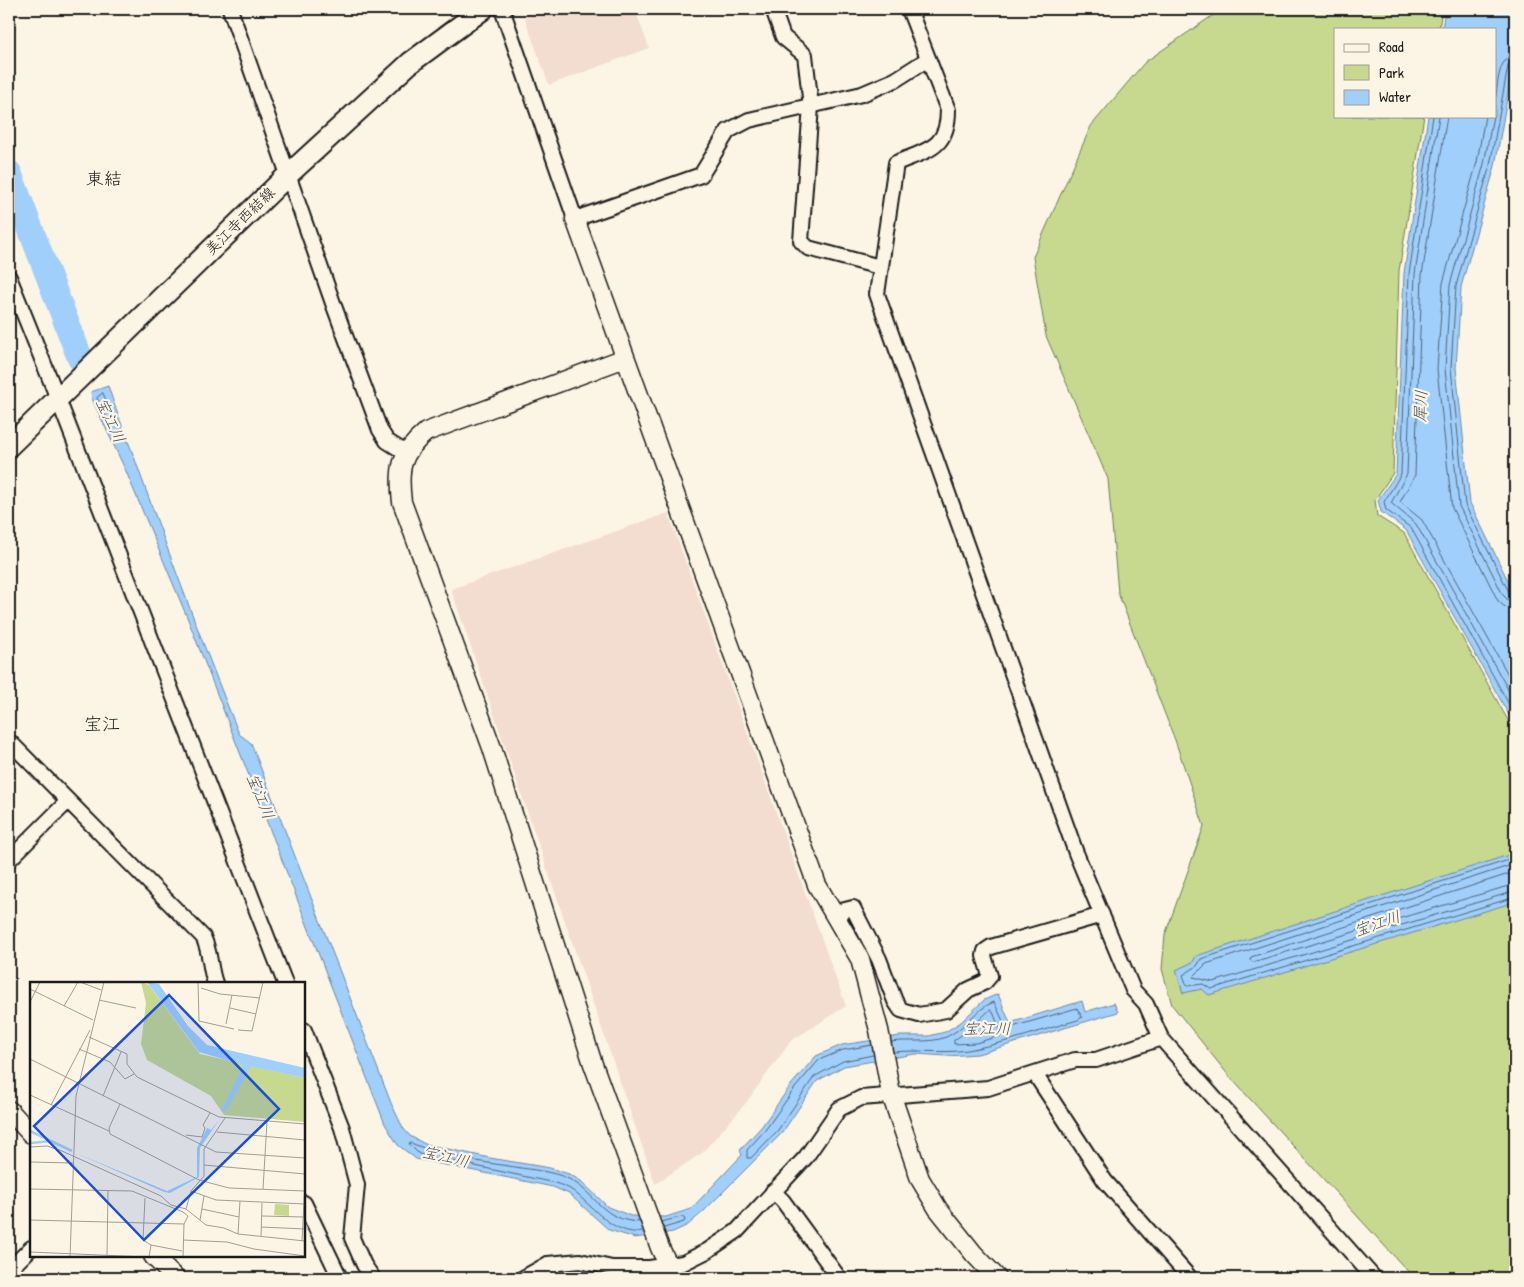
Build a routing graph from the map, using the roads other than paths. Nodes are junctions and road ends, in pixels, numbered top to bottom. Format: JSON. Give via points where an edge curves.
{"nodes":[{"id":1,"x":230,"y":9,"type":"edge"},
{"id":2,"x":483,"y":9,"type":"edge"},
{"id":3,"x":502,"y":9,"type":"edge"},
{"id":4,"x":773,"y":9,"type":"edge"},
{"id":5,"x":909,"y":9,"type":"edge"},
{"id":6,"x":928,"y":59,"type":"junction"},
{"id":7,"x":812,"y":106,"type":"junction"},
{"id":8,"x":289,"y":174,"type":"junction"},
{"id":9,"x":575,"y":219,"type":"junction"},
{"id":10,"x":880,"y":267,"type":"junction"},
{"id":11,"x":9,"y":277,"type":"edge"},
{"id":12,"x":625,"y":358,"type":"junction"},
{"id":13,"x":58,"y":399,"type":"junction"},
{"id":14,"x":12,"y":438,"type":"edge"},
{"id":15,"x":406,"y":453,"type":"junction"},
{"id":16,"x":9,"y":741,"type":"edge"},
{"id":17,"x":68,"y":801,"type":"junction"},
{"id":18,"x":9,"y":860,"type":"edge"},
{"id":19,"x":833,"y":913,"type":"junction"},
{"id":20,"x":1102,"y":915,"type":"junction"},
{"id":21,"x":215,"y":982,"type":"edge"},
{"id":22,"x":285,"y":982,"type":"edge"},
{"id":23,"x":305,"y":1033,"type":"edge"},
{"id":24,"x":1161,"y":1038,"type":"junction"},
{"id":25,"x":1035,"y":1074,"type":"junction"},
{"id":26,"x":890,"y":1089,"type":"junction"},
{"id":27,"x":9,"y":1110,"type":"edge"},
{"id":28,"x":30,"y":1133,"type":"edge"},
{"id":29,"x":773,"y":1191,"type":"junction"},
{"id":30,"x":305,"y":1205,"type":"edge"},
{"id":31,"x":30,"y":1249,"type":"edge"},
{"id":32,"x":154,"y":1257,"type":"edge"},
{"id":33,"x":548,"y":1264,"type":"junction"},
{"id":34,"x":9,"y":1270,"type":"edge"},
{"id":35,"x":672,"y":1272,"type":"edge"},
{"id":36,"x":176,"y":1278,"type":"edge"},
{"id":37,"x":340,"y":1278,"type":"edge"},
{"id":38,"x":373,"y":1278,"type":"edge"},
{"id":39,"x":523,"y":1278,"type":"edge"},
{"id":40,"x":555,"y":1278,"type":"edge"},
{"id":41,"x":839,"y":1278,"type":"edge"},
{"id":42,"x":997,"y":1278,"type":"edge"},
{"id":43,"x":1190,"y":1278,"type":"edge"},
{"id":44,"x":1374,"y":1278,"type":"edge"}],
"edges":[{"from":1,"to":8,"type":"street"},
{"from":2,"to":8,"type":"main road","name":"美江寺西結線","via":[[410,63]]},
{"from":3,"to":9,"type":"street"},
{"from":4,"to":7,"type":"street","via":[[783,37],[805,55]]},
{"from":5,"to":6,"type":"street"},
{"from":6,"to":7,"type":"street","via":[[895,80],[862,94]]},
{"from":6,"to":10,"type":"street","via":[[948,110],[948,128],[935,147],[896,163]]},
{"from":7,"to":9,"type":"street","via":[[749,120],[728,131],[701,175]]},
{"from":7,"to":10,"type":"street","via":[[801,241],[808,248]]},
{"from":8,"to":13,"type":"main road","name":"美江寺西結線"},
{"from":8,"to":15,"type":"street","via":[[380,430],[387,441]]},
{"from":9,"to":12,"type":"street"},
{"from":10,"to":20,"type":"street","via":[[877,294],[1076,853]]},
{"from":11,"to":13,"type":"street"},
{"from":12,"to":15,"type":"street","via":[[426,432]]},
{"from":12,"to":19,"type":"street","via":[[817,885]]},
{"from":13,"to":14,"type":"main road","name":"美江寺西結線"},
{"from":13,"to":22,"type":"street"},
{"from":15,"to":35,"type":"street","via":[[399,477],[402,502],[492,748],[593,1064],[660,1248]]},
{"from":16,"to":17,"type":"street"},
{"from":17,"to":18,"type":"street"},
{"from":17,"to":21,"type":"street","via":[[203,937],[210,950],[210,969]]},
{"from":19,"to":20,"type":"street","via":[[853,908],[879,959],[895,1001],[901,1010],[919,1015],[946,1010],[968,990],[985,982],[990,976],[984,956],[991,947]]},
{"from":19,"to":26,"type":"street","via":[[860,959],[879,1030]]},
{"from":20,"to":24,"type":"street","via":[[1133,990],[1146,1004]]},
{"from":23,"to":38,"type":"street","via":[[342,1128],[357,1185],[352,1238]]},
{"from":24,"to":25,"type":"street","via":[[1096,1060],[1075,1060]]},
{"from":24,"to":44,"type":"street"},
{"from":25,"to":26,"type":"street","via":[[988,1088]]},
{"from":25,"to":43,"type":"street","via":[[1105,1181]]},
{"from":26,"to":29,"type":"street","via":[[840,1109],[806,1157]]},
{"from":26,"to":42,"type":"street","via":[[920,1179],[938,1210]]},
{"from":27,"to":28,"type":"street"},
{"from":29,"to":35,"type":"street","via":[[737,1231]]},
{"from":29,"to":41,"type":"street"},
{"from":30,"to":37,"type":"street"},
{"from":31,"to":34,"type":"street"},
{"from":32,"to":36,"type":"street"},
{"from":33,"to":35,"type":"street","via":[[580,1261],[612,1268]]},
{"from":33,"to":39,"type":"street"},
{"from":33,"to":40,"type":"street"}]}
